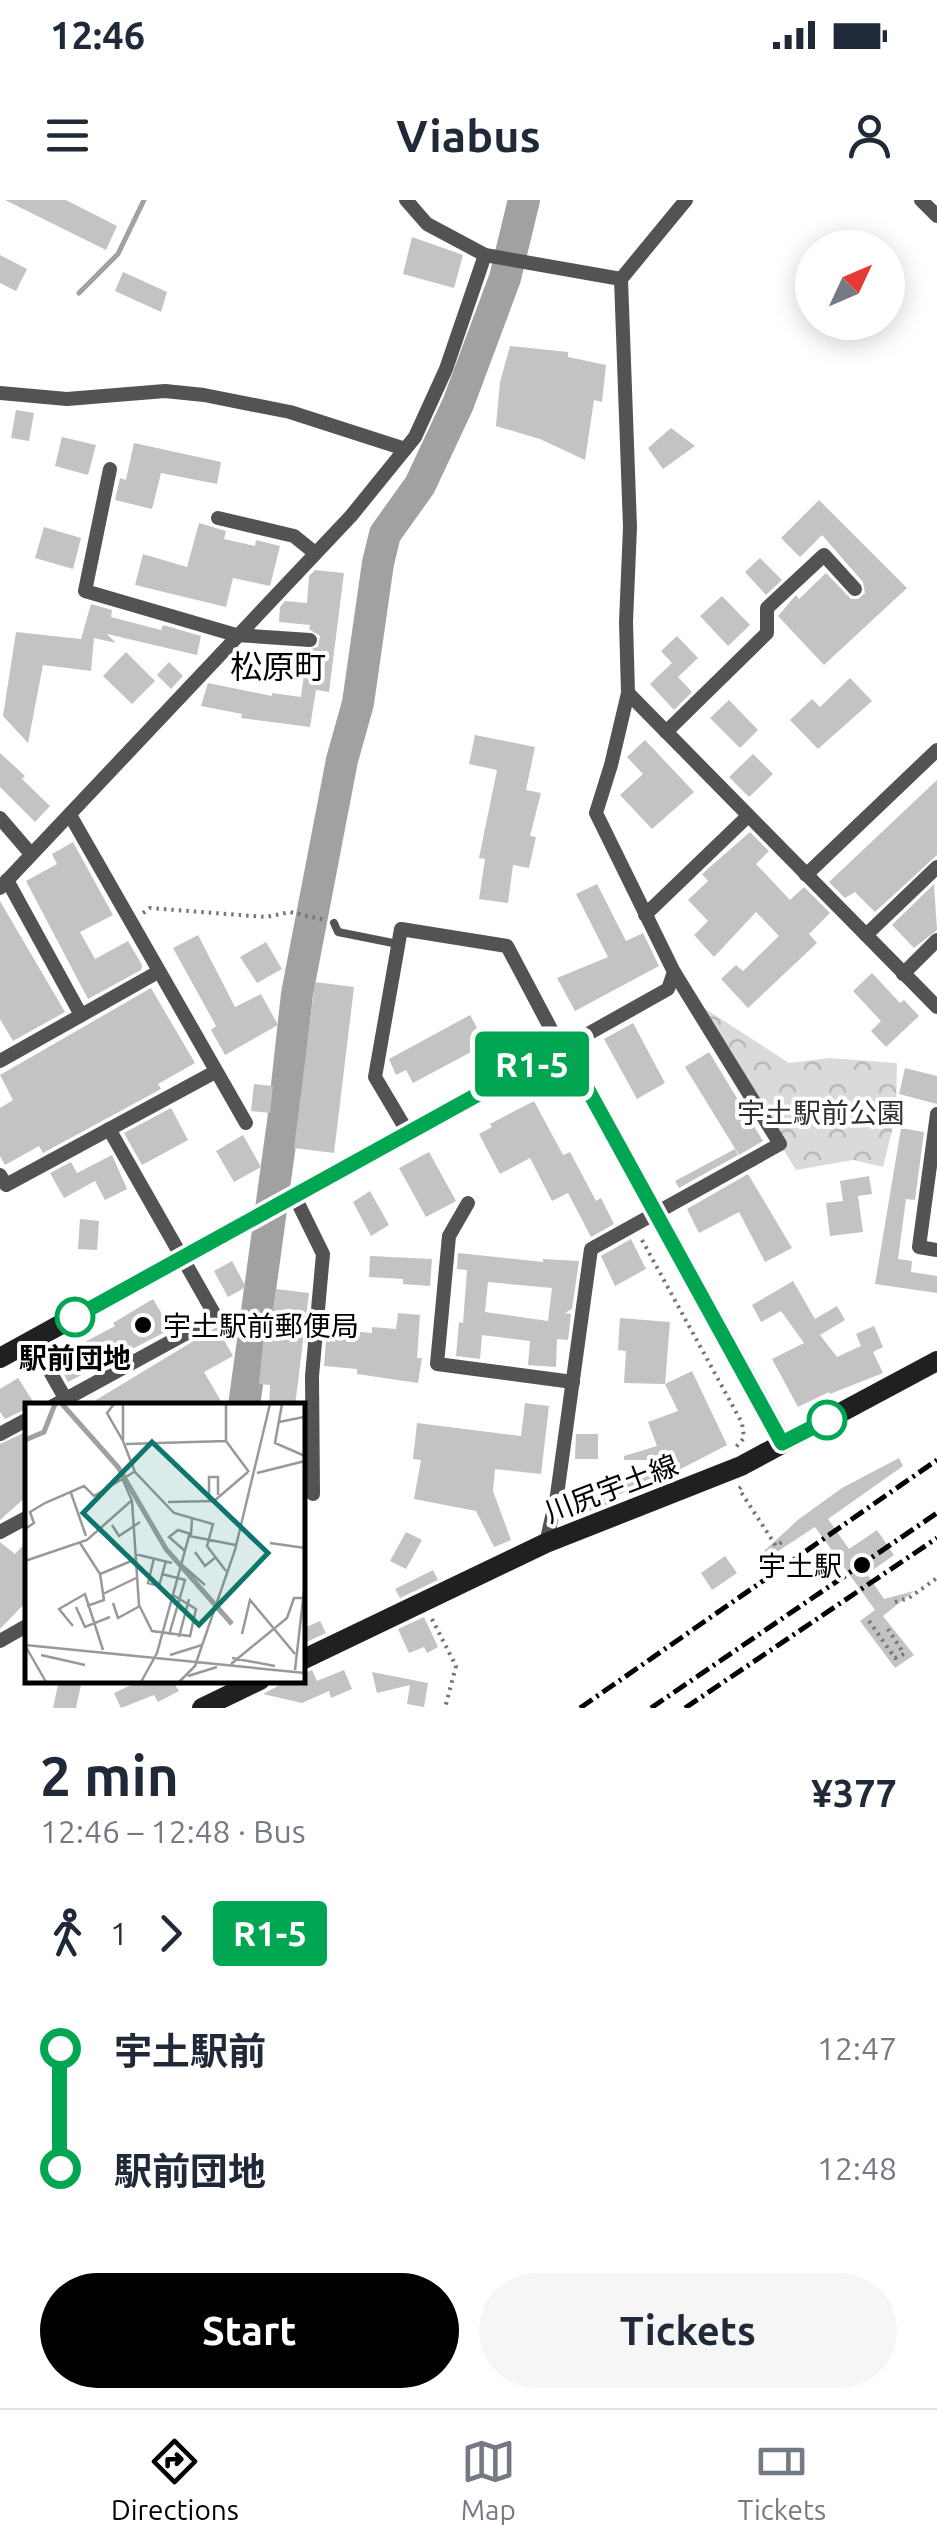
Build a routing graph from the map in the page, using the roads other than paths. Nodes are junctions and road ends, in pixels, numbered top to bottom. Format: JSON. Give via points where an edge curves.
{"nodes":[{"id":1,"x":406,"y":200,"type":"edge"},
{"id":2,"x":686,"y":200,"type":"edge"},
{"id":3,"x":922,"y":200,"type":"edge"},
{"id":4,"x":937,"y":216,"type":"edge"},
{"id":5,"x":489,"y":256,"type":"junction"},
{"id":6,"x":621,"y":279,"type":"junction"},
{"id":7,"x":0,"y":393,"type":"edge"},
{"id":8,"x":405,"y":449,"type":"junction"},
{"id":9,"x":110,"y":469,"type":"dead end"},
{"id":10,"x":218,"y":518,"type":"dead end"},
{"id":11,"x":315,"y":553,"type":"junction"},
{"id":12,"x":855,"y":589,"type":"dead end"},
{"id":13,"x":236,"y":635,"type":"junction"},
{"id":14,"x":310,"y":640,"type":"dead end"},
{"id":15,"x":628,"y":693,"type":"junction"},
{"id":16,"x":666,"y":732,"type":"junction"},
{"id":17,"x":937,"y":750,"type":"edge"},
{"id":18,"x":70,"y":814,"type":"junction"},
{"id":19,"x":748,"y":816,"type":"junction"},
{"id":20,"x":0,"y":818,"type":"edge"},
{"id":21,"x":31,"y":854,"type":"junction"},
{"id":22,"x":937,"y":867,"type":"edge"},
{"id":23,"x":806,"y":875,"type":"junction"},
{"id":24,"x":4,"y":884,"type":"edge"},
{"id":25,"x":645,"y":915,"type":"junction"},
{"id":26,"x":334,"y":922,"type":"road end"},
{"id":27,"x":866,"y":936,"type":"junction"},
{"id":28,"x":937,"y":940,"type":"edge"},
{"id":29,"x":398,"y":944,"type":"junction"},
{"id":30,"x":158,"y":972,"type":"junction"},
{"id":31,"x":674,"y":972,"type":"junction"},
{"id":32,"x":903,"y":974,"type":"junction"},
{"id":33,"x":937,"y":1007,"type":"edge"},
{"id":34,"x":82,"y":1015,"type":"junction"},
{"id":35,"x":0,"y":1062,"type":"edge"},
{"id":36,"x":563,"y":1063,"type":"junction"},
{"id":37,"x":215,"y":1072,"type":"junction"},
{"id":38,"x":937,"y":1114,"type":"edge"},
{"id":39,"x":246,"y":1123,"type":"dead end"},
{"id":40,"x":109,"y":1130,"type":"junction"},
{"id":41,"x":407,"y":1131,"type":"junction"},
{"id":42,"x":0,"y":1175,"type":"edge"},
{"id":43,"x":294,"y":1194,"type":"junction"},
{"id":44,"x":468,"y":1204,"type":"dead end"},
{"id":45,"x":655,"y":1216,"type":"junction"},
{"id":46,"x":937,"y":1250,"type":"edge"},
{"id":47,"x":182,"y":1259,"type":"junction"},
{"id":48,"x":32,"y":1340,"type":"junction"},
{"id":49,"x":0,"y":1358,"type":"edge"},
{"id":50,"x":937,"y":1361,"type":"edge"},
{"id":51,"x":573,"y":1382,"type":"junction"},
{"id":52,"x":63,"y":1403,"type":"edge"},
{"id":53,"x":25,"y":1422,"type":"edge"},
{"id":54,"x":0,"y":1434,"type":"edge"},
{"id":55,"x":782,"y":1443,"type":"junction"},
{"id":56,"x":313,"y":1494,"type":"dead end"},
{"id":57,"x":25,"y":1519,"type":"edge"},
{"id":58,"x":0,"y":1532,"type":"edge"},
{"id":59,"x":546,"y":1543,"type":"junction"},
{"id":60,"x":25,"y":1627,"type":"edge"},
{"id":61,"x":0,"y":1641,"type":"edge"},
{"id":62,"x":305,"y":1659,"type":"edge"},
{"id":63,"x":253,"y":1684,"type":"edge"},
{"id":64,"x":208,"y":1705,"type":"edge"}],
"edges":[{"from":1,"to":5,"type":"street","via":[[428,224]]},
{"from":2,"to":6,"type":"street"},
{"from":3,"to":4,"type":"street"},
{"from":5,"to":6,"type":"street"},
{"from":5,"to":8,"type":"street","via":[[446,369]]},
{"from":6,"to":15,"type":"street"},
{"from":7,"to":8,"type":"street","via":[[67,399],[204,395],[290,412]]},
{"from":8,"to":11,"type":"street"},
{"from":9,"to":13,"type":"street","via":[[85,591]]},
{"from":10,"to":11,"type":"street","via":[[294,536]]},
{"from":11,"to":13,"type":"street"},
{"from":12,"to":16,"type":"street","via":[[824,555],[767,608],[768,633]]},
{"from":13,"to":14,"type":"street"},
{"from":13,"to":18,"type":"street"},
{"from":15,"to":16,"type":"street"},
{"from":15,"to":25,"type":"street","via":[[596,813]]},
{"from":16,"to":19,"type":"street"},
{"from":17,"to":23,"type":"street"},
{"from":18,"to":21,"type":"street"},
{"from":18,"to":30,"type":"street"},
{"from":19,"to":23,"type":"street"},
{"from":19,"to":25,"type":"street"},
{"from":20,"to":21,"type":"street"},
{"from":21,"to":24,"type":"street"},
{"from":22,"to":27,"type":"street"},
{"from":23,"to":27,"type":"street"},
{"from":24,"to":34,"type":"street"},
{"from":25,"to":31,"type":"street"},
{"from":26,"to":29,"type":"lane","via":[[338,932]]},
{"from":27,"to":32,"type":"street"},
{"from":28,"to":32,"type":"street"},
{"from":29,"to":36,"type":"street","via":[[401,929],[508,946]]},
{"from":29,"to":41,"type":"street","via":[[375,1077]]},
{"from":30,"to":34,"type":"street"},
{"from":30,"to":37,"type":"street"},
{"from":31,"to":36,"type":"street","via":[[668,989],[570,1044]]},
{"from":31,"to":45,"type":"street","via":[[780,1144]]},
{"from":32,"to":33,"type":"street"},
{"from":34,"to":35,"type":"street"},
{"from":36,"to":41,"type":"street","via":[[540,1060]]},
{"from":36,"to":45,"type":"street","via":[[582,1079]]},
{"from":37,"to":39,"type":"street"},
{"from":37,"to":40,"type":"street"},
{"from":38,"to":46,"type":"street","via":[[919,1247]]},
{"from":40,"to":42,"type":"street","via":[[6,1185]]},
{"from":40,"to":47,"type":"street"},
{"from":41,"to":43,"type":"street"},
{"from":43,"to":47,"type":"street"},
{"from":43,"to":56,"type":"street","via":[[323,1254],[312,1376]]},
{"from":44,"to":51,"type":"street","via":[[449,1236],[436,1364]]},
{"from":45,"to":51,"type":"street","via":[[591,1249]]},
{"from":45,"to":55,"type":"street"},
{"from":47,"to":48,"type":"street"},
{"from":47,"to":52,"type":"street","via":[[216,1317]]},
{"from":48,"to":49,"type":"street"},
{"from":48,"to":52,"type":"street"},
{"from":50,"to":55,"type":"street","name":"川尻宇土線"},
{"from":51,"to":59,"type":"street"},
{"from":53,"to":54,"type":"street"},
{"from":55,"to":59,"type":"street","name":"川尻宇土線","via":[[741,1466]]},
{"from":57,"to":58,"type":"street"},
{"from":59,"to":62,"type":"street","name":"川尻宇土線"},
{"from":60,"to":61,"type":"street"},
{"from":63,"to":64,"type":"street"}]}
